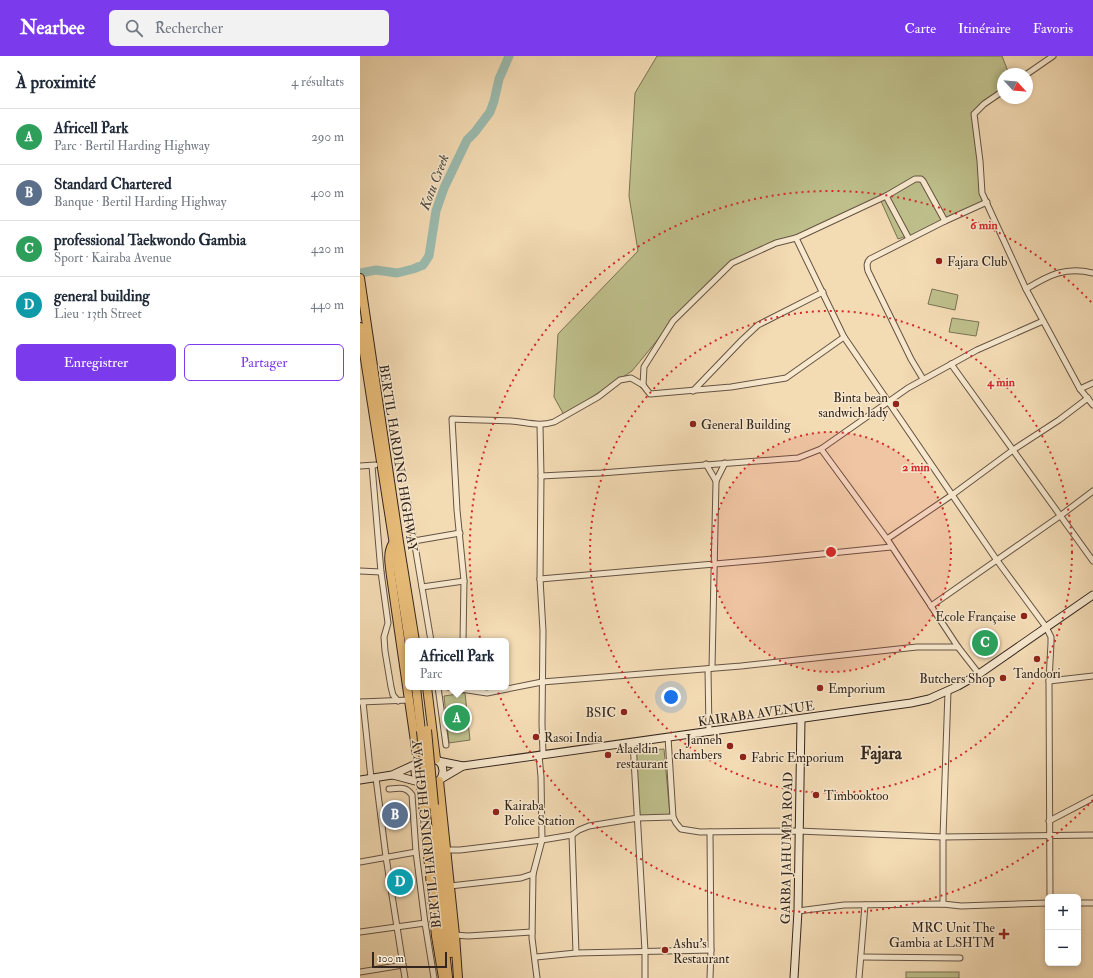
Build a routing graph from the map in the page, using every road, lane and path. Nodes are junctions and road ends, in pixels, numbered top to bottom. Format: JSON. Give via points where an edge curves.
{"nodes":[{"id":1,"x":1053,"y":56,"type":"edge"},
{"id":2,"x":1033,"y":70,"type":"edge"},
{"id":3,"x":997,"y":95,"type":"edge"},
{"id":4,"x":886,"y":196,"type":"junction"},
{"id":5,"x":986,"y":202,"type":"junction"},
{"id":6,"x":945,"y":221,"type":"junction"},
{"id":7,"x":796,"y":238,"type":"junction"},
{"id":8,"x":909,"y":239,"type":"junction"},
{"id":9,"x":1093,"y":272,"type":"edge"},
{"id":10,"x":360,"y":278,"type":"edge"},
{"id":11,"x":1026,"y":289,"type":"junction"},
{"id":12,"x":823,"y":292,"type":"junction"},
{"id":13,"x":1043,"y":321,"type":"junction"},
{"id":14,"x":360,"y":327,"type":"edge"},
{"id":15,"x":844,"y":337,"type":"junction"},
{"id":16,"x":951,"y":364,"type":"junction"},
{"id":17,"x":923,"y":379,"type":"junction"},
{"id":18,"x":1093,"y":383,"type":"edge"},
{"id":19,"x":643,"y":385,"type":"junction"},
{"id":20,"x":1080,"y":389,"type":"junction"},
{"id":21,"x":693,"y":391,"type":"junction"},
{"id":22,"x":1088,"y":398,"type":"junction"},
{"id":23,"x":889,"y":402,"type":"junction"},
{"id":24,"x":1093,"y":405,"type":"edge"},
{"id":25,"x":540,"y":425,"type":"junction"},
{"id":26,"x":821,"y":449,"type":"junction"},
{"id":27,"x":1013,"y":450,"type":"junction"},
{"id":28,"x":381,"y":462,"type":"junction"},
{"id":29,"x":725,"y":463,"type":"junction"},
{"id":30,"x":706,"y":464,"type":"junction"},
{"id":31,"x":360,"y":466,"type":"edge"},
{"id":32,"x":372,"y":466,"type":"junction"},
{"id":33,"x":541,"y":476,"type":"junction"},
{"id":34,"x":716,"y":481,"type":"junction"},
{"id":35,"x":1093,"y":491,"type":"edge"},
{"id":36,"x":952,"y":495,"type":"junction"},
{"id":37,"x":407,"y":498,"type":"dead end"},
{"id":38,"x":1060,"y":516,"type":"junction"},
{"id":39,"x":460,"y":533,"type":"junction"},
{"id":40,"x":887,"y":540,"type":"junction"},
{"id":41,"x":414,"y":541,"type":"junction"},
{"id":42,"x":396,"y":542,"type":"junction"},
{"id":43,"x":891,"y":547,"type":"junction"},
{"id":44,"x":398,"y":554,"type":"junction"},
{"id":45,"x":996,"y":560,"type":"junction"},
{"id":46,"x":1093,"y":561,"type":"edge"},
{"id":47,"x":715,"y":564,"type":"junction"},
{"id":48,"x":360,"y":571,"type":"edge"},
{"id":49,"x":382,"y":572,"type":"junction"},
{"id":50,"x":540,"y":579,"type":"junction"},
{"id":51,"x":464,"y":581,"type":"junction"},
{"id":52,"x":422,"y":587,"type":"junction"},
{"id":53,"x":1093,"y":595,"type":"edge"},
{"id":54,"x":931,"y":606,"type":"junction"},
{"id":55,"x":1046,"y":627,"type":"junction"},
{"id":56,"x":409,"y":638,"type":"edge"},
{"id":57,"x":414,"y":638,"type":"edge"},
{"id":58,"x":420,"y":638,"type":"edge"},
{"id":59,"x":430,"y":638,"type":"edge"},
{"id":60,"x":463,"y":638,"type":"edge"},
{"id":61,"x":958,"y":647,"type":"junction"},
{"id":62,"x":710,"y":669,"type":"junction"},
{"id":63,"x":405,"y":672,"type":"edge"},
{"id":64,"x":979,"y":674,"type":"junction"},
{"id":65,"x":1093,"y":676,"type":"edge"},
{"id":66,"x":1049,"y":680,"type":"junction"},
{"id":67,"x":542,"y":682,"type":"junction"},
{"id":68,"x":509,"y":688,"type":"edge"},
{"id":69,"x":408,"y":690,"type":"edge"},
{"id":70,"x":416,"y":690,"type":"edge"},
{"id":71,"x":422,"y":690,"type":"edge"},
{"id":72,"x":426,"y":690,"type":"edge"},
{"id":73,"x":438,"y":690,"type":"edge"},
{"id":74,"x":470,"y":690,"type":"edge"},
{"id":75,"x":501,"y":690,"type":"edge"},
{"id":76,"x":948,"y":691,"type":"junction"},
{"id":77,"x":409,"y":700,"type":"junction"},
{"id":78,"x":398,"y":701,"type":"junction"},
{"id":79,"x":361,"y":702,"type":"edge"},
{"id":80,"x":801,"y":719,"type":"junction"},
{"id":81,"x":709,"y":732,"type":"junction"},
{"id":82,"x":668,"y":737,"type":"junction"},
{"id":83,"x":633,"y":742,"type":"junction"},
{"id":84,"x":446,"y":745,"type":"dead end"},
{"id":85,"x":541,"y":754,"type":"junction"},
{"id":86,"x":437,"y":760,"type":"junction"},
{"id":87,"x":417,"y":763,"type":"junction"},
{"id":88,"x":463,"y":766,"type":"junction"},
{"id":89,"x":392,"y":775,"type":"junction"},
{"id":90,"x":374,"y":778,"type":"junction"},
{"id":91,"x":360,"y":780,"type":"edge"},
{"id":92,"x":440,"y":780,"type":"junction"},
{"id":93,"x":420,"y":783,"type":"junction"},
{"id":94,"x":389,"y":788,"type":"dead end"},
{"id":95,"x":1093,"y":798,"type":"edge"},
{"id":96,"x":673,"y":817,"type":"junction"},
{"id":97,"x":638,"y":818,"type":"junction"},
{"id":98,"x":1049,"y":822,"type":"junction"},
{"id":99,"x":798,"y":831,"type":"junction"},
{"id":100,"x":710,"y":832,"type":"junction"},
{"id":101,"x":572,"y":835,"type":"junction"},
{"id":102,"x":1049,"y":835,"type":"junction"},
{"id":103,"x":1093,"y":835,"type":"edge"},
{"id":104,"x":943,"y":837,"type":"junction"},
{"id":105,"x":542,"y":840,"type":"junction"},
{"id":106,"x":446,"y":850,"type":"junction"},
{"id":107,"x":416,"y":852,"type":"junction"},
{"id":108,"x":386,"y":857,"type":"junction"},
{"id":109,"x":360,"y":862,"type":"edge"},
{"id":110,"x":533,"y":874,"type":"junction"},
{"id":111,"x":450,"y":886,"type":"junction"},
{"id":112,"x":1050,"y":894,"type":"edge"},
{"id":113,"x":1045,"y":903,"type":"edge"},
{"id":114,"x":1081,"y":903,"type":"edge"},
{"id":115,"x":1093,"y":903,"type":"edge"},
{"id":116,"x":943,"y":904,"type":"junction"},
{"id":117,"x":865,"y":905,"type":"junction"},
{"id":118,"x":798,"y":911,"type":"junction"},
{"id":119,"x":425,"y":923,"type":"junction"},
{"id":120,"x":398,"y":927,"type":"junction"},
{"id":121,"x":360,"y":932,"type":"edge"},
{"id":122,"x":532,"y":932,"type":"junction"},
{"id":123,"x":455,"y":935,"type":"junction"},
{"id":124,"x":711,"y":950,"type":"junction"},
{"id":125,"x":645,"y":951,"type":"junction"},
{"id":126,"x":576,"y":953,"type":"junction"},
{"id":127,"x":861,"y":957,"type":"junction"},
{"id":128,"x":536,"y":958,"type":"junction"},
{"id":129,"x":960,"y":958,"type":"dead end"},
{"id":130,"x":403,"y":965,"type":"junction"},
{"id":131,"x":360,"y":972,"type":"edge"},
{"id":132,"x":452,"y":977,"type":"edge"},
{"id":133,"x":405,"y":978,"type":"edge"},
{"id":134,"x":434,"y":978,"type":"edge"},
{"id":135,"x":442,"y":978,"type":"edge"},
{"id":136,"x":537,"y":978,"type":"edge"},
{"id":137,"x":645,"y":978,"type":"edge"},
{"id":138,"x":710,"y":978,"type":"edge"},
{"id":139,"x":794,"y":978,"type":"edge"},
{"id":140,"x":859,"y":978,"type":"edge"}],
"edges":[{"from":1,"to":2,"type":"street"},
{"from":3,"to":5,"type":"street","via":[[974,114],[982,193]]},
{"from":4,"to":6,"type":"street","via":[[915,178],[921,179]]},
{"from":4,"to":7,"type":"street"},
{"from":4,"to":8,"type":"street"},
{"from":5,"to":6,"type":"street"},
{"from":5,"to":11,"type":"street"},
{"from":6,"to":8,"type":"street"},
{"from":7,"to":12,"type":"street"},
{"from":7,"to":19,"type":"street","via":[[776,243],[732,263],[673,321],[644,367]]},
{"from":8,"to":17,"type":"street","via":[[870,259],[867,266]]},
{"from":9,"to":11,"type":"street","via":[[1069,270],[1043,279]]},
{"from":10,"to":42,"type":"main road","name":"BERTIL HARDING HIGHWAY"},
{"from":11,"to":13,"type":"street"},
{"from":12,"to":15,"type":"street"},
{"from":12,"to":21,"type":"street","via":[[758,326]]},
{"from":13,"to":16,"type":"street"},
{"from":13,"to":20,"type":"street"},
{"from":14,"to":28,"type":"main road","name":"BERTIL HARDING HIGHWAY"},
{"from":15,"to":21,"type":"street","via":[[786,378]]},
{"from":15,"to":23,"type":"street"},
{"from":16,"to":17,"type":"street"},
{"from":16,"to":27,"type":"street"},
{"from":17,"to":23,"type":"street"},
{"from":18,"to":20,"type":"street"},
{"from":19,"to":21,"type":"street","via":[[650,394]]},
{"from":19,"to":25,"type":"street","via":[[631,378],[620,380],[598,397],[554,422]]},
{"from":20,"to":22,"type":"street"},
{"from":22,"to":24,"type":"street"},
{"from":22,"to":27,"type":"street"},
{"from":23,"to":26,"type":"street"},
{"from":23,"to":36,"type":"street"},
{"from":25,"to":33,"type":"street"},
{"from":25,"to":39,"type":"street","via":[[513,421],[452,419]]},
{"from":26,"to":29,"type":"street","via":[[798,458]]},
{"from":26,"to":40,"type":"street"},
{"from":27,"to":36,"type":"street"},
{"from":27,"to":38,"type":"street"},
{"from":28,"to":32,"type":"street"},
{"from":28,"to":42,"type":"main road","name":"BERTIL HARDING HIGHWAY"},
{"from":29,"to":30,"type":"street"},
{"from":29,"to":34,"type":"street"},
{"from":30,"to":33,"type":"street","via":[[601,474]]},
{"from":30,"to":34,"type":"street"},
{"from":31,"to":32,"type":"street"},
{"from":32,"to":49,"type":"street"},
{"from":33,"to":50,"type":"street"},
{"from":34,"to":47,"type":"street"},
{"from":35,"to":38,"type":"street"},
{"from":36,"to":40,"type":"street"},
{"from":36,"to":45,"type":"street"},
{"from":37,"to":41,"type":"street"},
{"from":38,"to":45,"type":"street"},
{"from":38,"to":46,"type":"street"},
{"from":39,"to":41,"type":"street"},
{"from":39,"to":51,"type":"street"},
{"from":40,"to":43,"type":"street"},
{"from":41,"to":52,"type":"street"},
{"from":42,"to":44,"type":"main road","name":"BERTIL HARDING HIGHWAY"},
{"from":42,"to":58,"type":"main road","via":[[405,554]]},
{"from":42,"to":63,"type":"main road","via":[[390,550],[391,576]]},
{"from":43,"to":47,"type":"street"},
{"from":43,"to":54,"type":"street"},
{"from":44,"to":56,"type":"main road","name":"BERTIL HARDING HIGHWAY"},
{"from":44,"to":57,"type":"main road","name":"BERTIL HARDING HIGHWAY"},
{"from":45,"to":54,"type":"street"},
{"from":45,"to":55,"type":"street"},
{"from":47,"to":50,"type":"street"},
{"from":47,"to":62,"type":"street"},
{"from":48,"to":49,"type":"street"},
{"from":49,"to":78,"type":"street","via":[[388,623],[384,637],[385,651],[391,687]]},
{"from":50,"to":67,"type":"street"},
{"from":51,"to":52,"type":"street"},
{"from":51,"to":60,"type":"street"},
{"from":52,"to":59,"type":"street"},
{"from":53,"to":55,"type":"street","name":"KAIRABA AVENUE"},
{"from":54,"to":61,"type":"street"},
{"from":55,"to":64,"type":"street","name":"KAIRABA AVENUE"},
{"from":55,"to":66,"type":"street","via":[[1051,637]]},
{"from":61,"to":62,"type":"street","via":[[917,647]]},
{"from":61,"to":64,"type":"street"},
{"from":62,"to":67,"type":"street"},
{"from":62,"to":81,"type":"street"},
{"from":64,"to":76,"type":"street","name":"KAIRABA AVENUE"},
{"from":65,"to":66,"type":"street"},
{"from":66,"to":98,"type":"street"},
{"from":67,"to":68,"type":"street"},
{"from":67,"to":85,"type":"street"},
{"from":69,"to":77,"type":"main road"},
{"from":70,"to":132,"type":"main road","name":"BERTIL HARDING HIGHWAY","bridge":true,"via":[[432,847]]},
{"from":71,"to":132,"type":"main road","name":"BERTIL HARDING HIGHWAY","bridge":true},
{"from":72,"to":86,"type":"main road"},
{"from":73,"to":84,"type":"street"},
{"from":74,"to":75,"type":"street","via":[[486,693]]},
{"from":76,"to":80,"type":"street","name":"KAIRABA AVENUE","via":[[911,703]]},
{"from":76,"to":104,"type":"street"},
{"from":77,"to":78,"type":"street"},
{"from":77,"to":87,"type":"main road"},
{"from":78,"to":79,"type":"street"},
{"from":79,"to":90,"type":"street"},
{"from":80,"to":81,"type":"street","name":"KAIRABA AVENUE"},
{"from":80,"to":99,"type":"street","name":"GARBA JAHUMPA ROAD"},
{"from":81,"to":82,"type":"street","name":"KAIRABA AVENUE"},
{"from":82,"to":83,"type":"street","name":"KAIRABA AVENUE"},
{"from":82,"to":96,"type":"street"},
{"from":83,"to":85,"type":"street","name":"KAIRABA AVENUE"},
{"from":83,"to":97,"type":"street"},
{"from":85,"to":88,"type":"street","name":"KAIRABA AVENUE"},
{"from":85,"to":105,"type":"street"},
{"from":86,"to":87,"type":"street","via":[[427,757]]},
{"from":86,"to":88,"type":"street"},
{"from":86,"to":92,"type":"street","via":[[443,770]]},
{"from":87,"to":89,"type":"street"},
{"from":87,"to":93,"type":"street","via":[[415,773]]},
{"from":88,"to":92,"type":"street"},
{"from":89,"to":90,"type":"street"},
{"from":89,"to":93,"type":"street"},
{"from":90,"to":91,"type":"street"},
{"from":90,"to":108,"type":"street"},
{"from":92,"to":93,"type":"street","via":[[430,785]]},
{"from":92,"to":106,"type":"main road"},
{"from":93,"to":135,"type":"main road"},
{"from":94,"to":107,"type":"street","via":[[404,788],[412,795]]},
{"from":95,"to":98,"type":"street"},
{"from":96,"to":97,"type":"street"},
{"from":96,"to":100,"type":"street","via":[[682,829]]},
{"from":97,"to":101,"type":"street","via":[[589,826]]},
{"from":97,"to":125,"type":"street"},
{"from":98,"to":102,"type":"street"},
{"from":99,"to":100,"type":"street"},
{"from":99,"to":104,"type":"street"},
{"from":99,"to":118,"type":"street","name":"GARBA JAHUMPA ROAD"},
{"from":100,"to":124,"type":"street"},
{"from":101,"to":105,"type":"street"},
{"from":101,"to":126,"type":"street"},
{"from":102,"to":103,"type":"street"},
{"from":102,"to":104,"type":"street"},
{"from":102,"to":112,"type":"street"},
{"from":104,"to":116,"type":"street"},
{"from":105,"to":106,"type":"street"},
{"from":105,"to":110,"type":"street"},
{"from":106,"to":111,"type":"main road"},
{"from":107,"to":108,"type":"street"},
{"from":107,"to":119,"type":"street"},
{"from":108,"to":109,"type":"street"},
{"from":108,"to":120,"type":"street"},
{"from":110,"to":111,"type":"street","via":[[521,878]]},
{"from":110,"to":122,"type":"street"},
{"from":111,"to":123,"type":"main road"},
{"from":113,"to":116,"type":"street","via":[[961,906]]},
{"from":114,"to":115,"type":"street"},
{"from":116,"to":117,"type":"street"},
{"from":117,"to":118,"type":"street"},
{"from":117,"to":127,"type":"street"},
{"from":118,"to":139,"type":"street","name":"GARBA JAHUMPA ROAD"},
{"from":119,"to":120,"type":"street"},
{"from":119,"to":134,"type":"street"},
{"from":120,"to":121,"type":"street"},
{"from":120,"to":130,"type":"street"},
{"from":122,"to":123,"type":"street"},
{"from":122,"to":128,"type":"street"},
{"from":123,"to":132,"type":"main road"},
{"from":124,"to":125,"type":"street"},
{"from":124,"to":138,"type":"street"},
{"from":125,"to":126,"type":"street"},
{"from":125,"to":137,"type":"street"},
{"from":126,"to":128,"type":"street"},
{"from":127,"to":129,"type":"street"},
{"from":127,"to":140,"type":"street"},
{"from":128,"to":136,"type":"street"},
{"from":130,"to":131,"type":"street"},
{"from":130,"to":133,"type":"street"}]}
